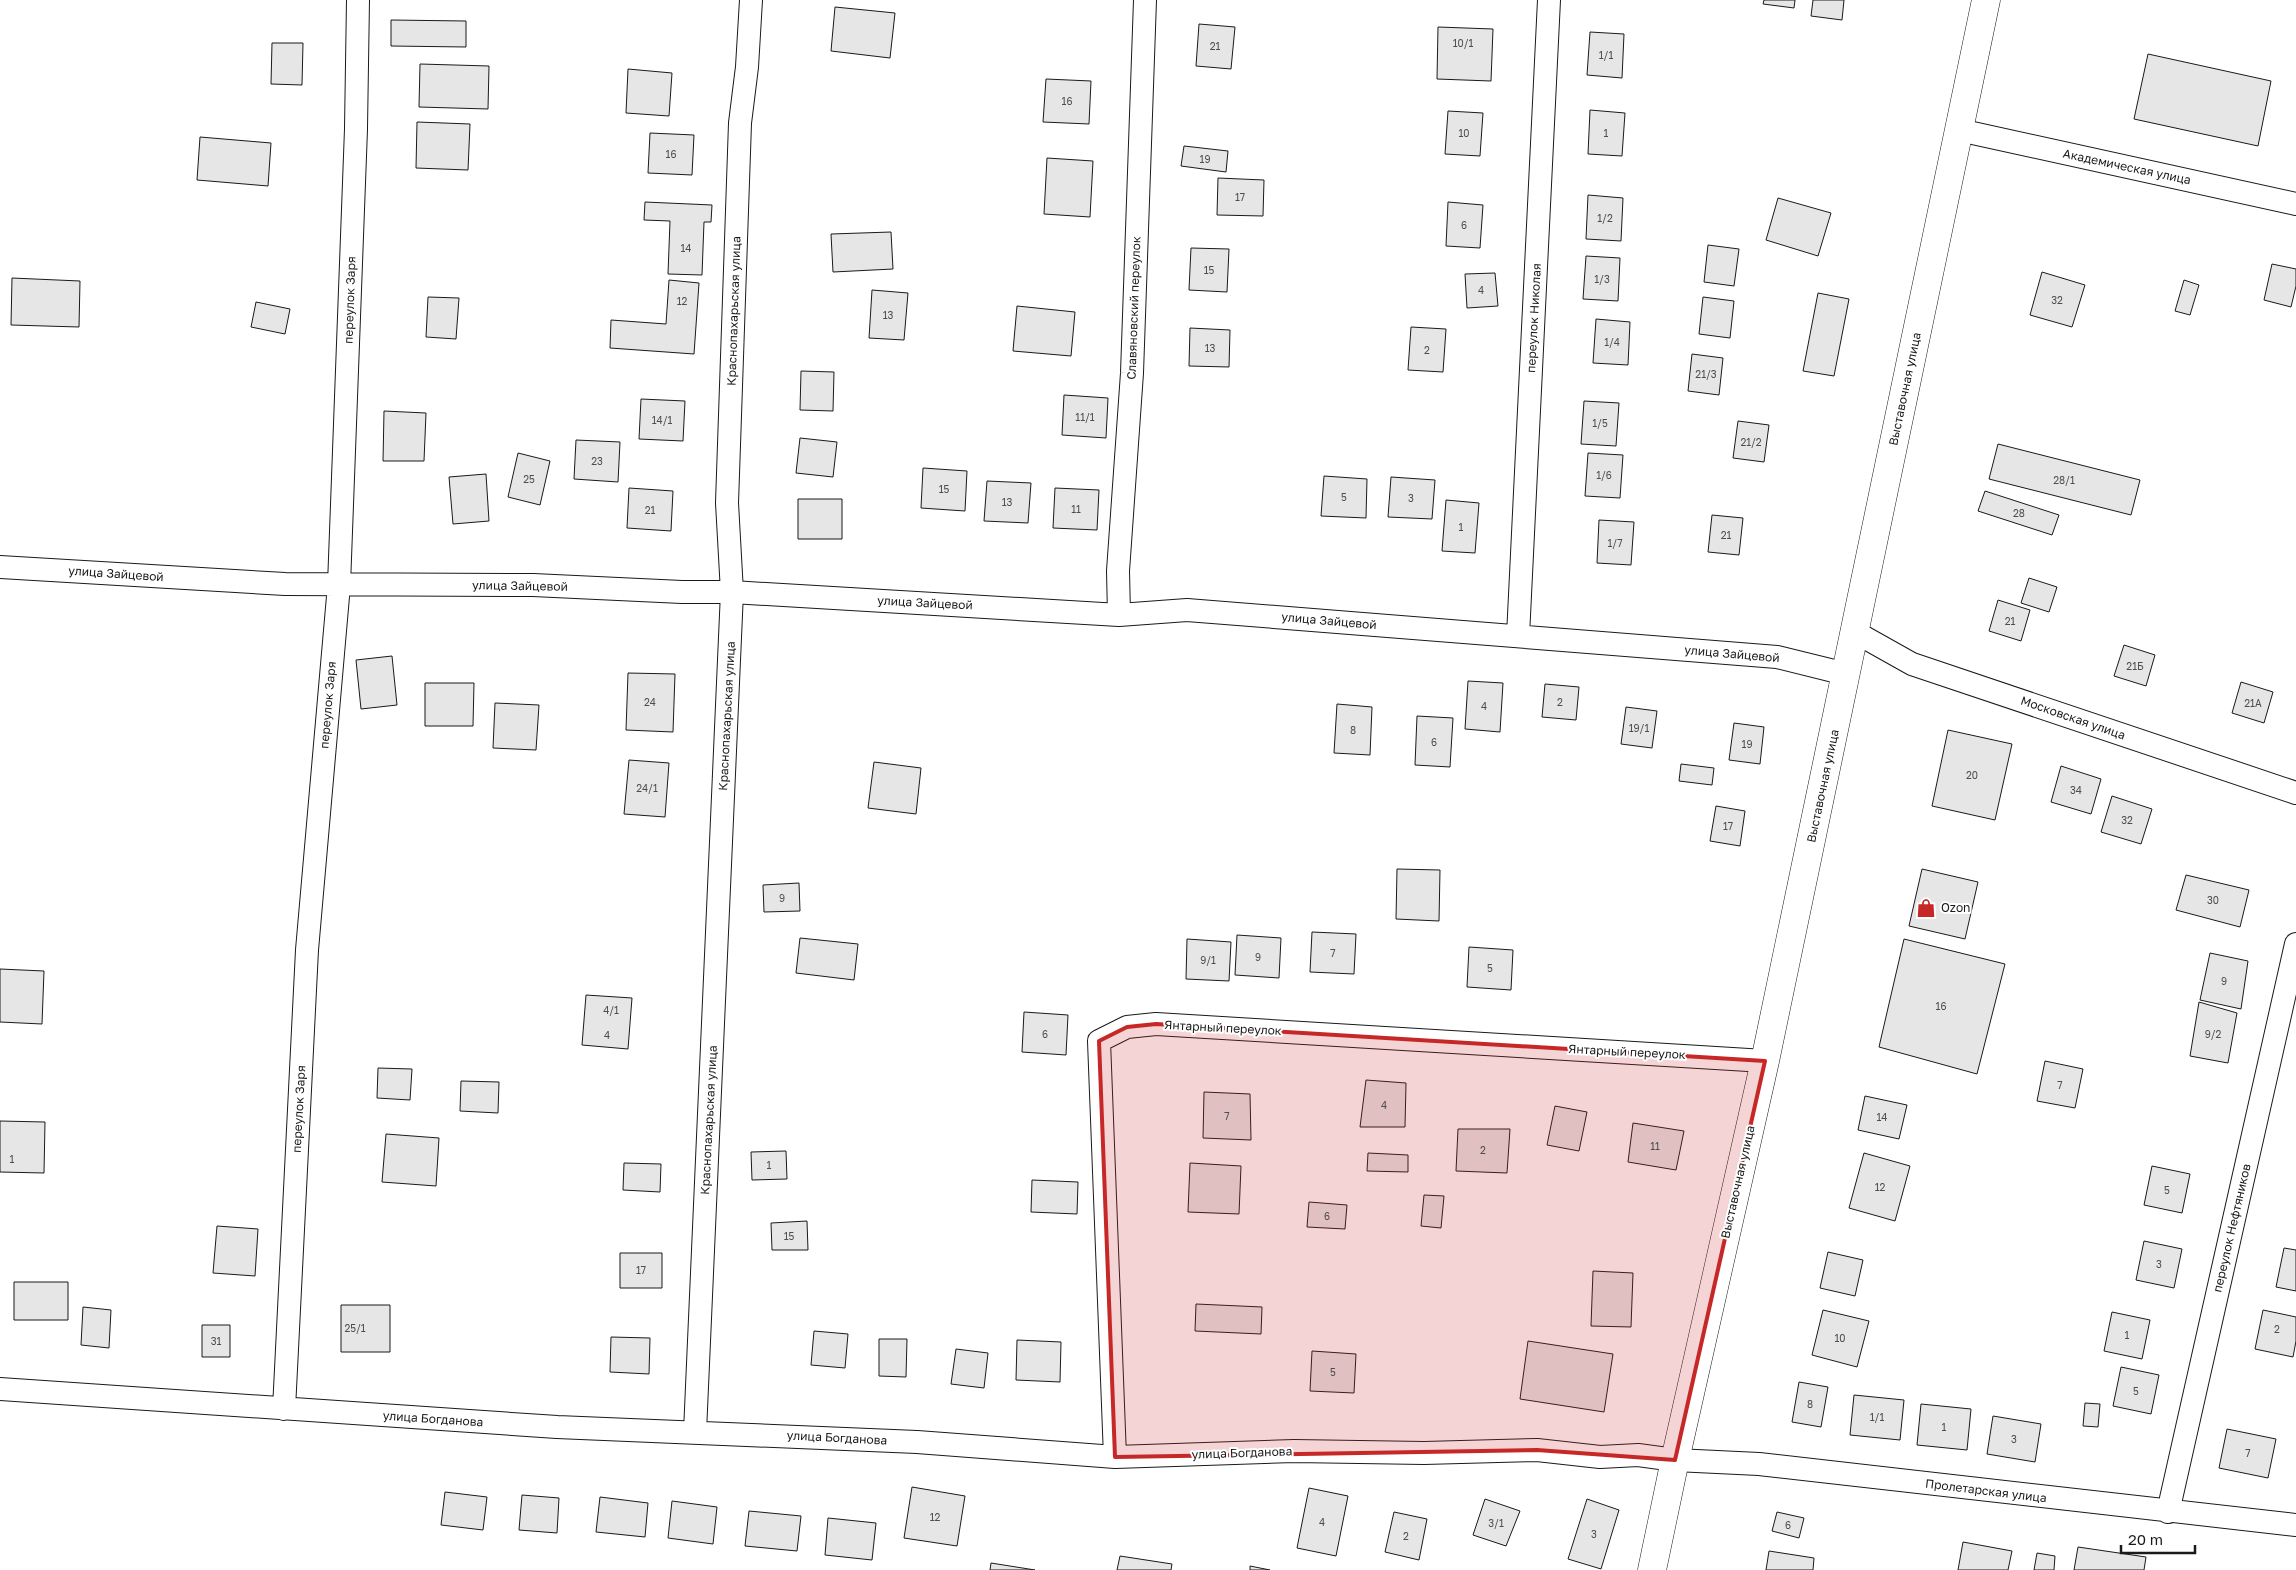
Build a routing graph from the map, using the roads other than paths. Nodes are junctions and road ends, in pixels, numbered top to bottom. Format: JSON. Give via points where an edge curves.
{"nodes":[{"id":1,"x":358,"y":0,"type":"edge"},
{"id":2,"x":751,"y":0,"type":"edge"},
{"id":3,"x":1145,"y":0,"type":"edge"},
{"id":4,"x":1549,"y":0,"type":"edge"},
{"id":5,"x":1986,"y":0,"type":"edge"},
{"id":6,"x":1959,"y":130,"type":"junction"},
{"id":7,"x":2296,"y":204,"type":"edge"},
{"id":8,"x":0,"y":567,"type":"edge"},
{"id":9,"x":339,"y":585,"type":"junction"},
{"id":10,"x":732,"y":592,"type":"junction"},
{"id":11,"x":1119,"y":615,"type":"junction"},
{"id":12,"x":1855,"y":632,"type":"junction"},
{"id":13,"x":1518,"y":636,"type":"junction"},
{"id":14,"x":1846,"y":674,"type":"junction"},
{"id":15,"x":2296,"y":793,"type":"edge"},
{"id":16,"x":2296,"y":944,"type":"edge"},
{"id":17,"x":1765,"y":1061,"type":"junction"},
{"id":18,"x":0,"y":1390,"type":"edge"},
{"id":19,"x":284,"y":1409,"type":"junction"},
{"id":20,"x":695,"y":1432,"type":"junction"},
{"id":21,"x":1116,"y":1457,"type":"junction"},
{"id":22,"x":1675,"y":1460,"type":"junction"},
{"id":23,"x":2168,"y":1512,"type":"junction"},
{"id":24,"x":2296,"y":1525,"type":"edge"},
{"id":25,"x":1652,"y":1570,"type":"edge"}],
"edges":[{"from":1,"to":9,"type":"street","name":"переулок Заря"},
{"from":2,"to":10,"type":"street","name":"Краснопахарьская улица","via":[[740,123],[727,503]]},
{"from":3,"to":11,"type":"street","name":"Славяновский переулок","via":[[1132,374],[1118,571]]},
{"from":4,"to":13,"type":"street","name":"переулок Николая"},
{"from":5,"to":6,"type":"street","name":"Выставочная улица"},
{"from":6,"to":7,"type":"street","name":"Академическая улица"},
{"from":6,"to":12,"type":"street","name":"Выставочная улица"},
{"from":8,"to":9,"type":"street","name":"улица Зайцевой"},
{"from":9,"to":10,"type":"street","name":"улица Зайцевой","via":[[533,585]]},
{"from":9,"to":19,"type":"street","name":"переулок Заря","via":[[307,950]]},
{"from":10,"to":11,"type":"street","name":"улица Зайцевой"},
{"from":10,"to":20,"type":"street","name":"Краснопахарьская улица"},
{"from":11,"to":13,"type":"street","name":"улица Зайцевой","via":[[1186,610]]},
{"from":12,"to":14,"type":"street","name":"Выставочная улица"},
{"from":12,"to":15,"type":"street","name":"Московская улица","via":[[1912,664]]},
{"from":13,"to":14,"type":"street","name":"улица Зайцевой","via":[[1777,657]]},
{"from":14,"to":17,"type":"street","name":"Выставочная улица"},
{"from":16,"to":23,"type":"street","name":"переулок Нефтяников"},
{"from":17,"to":21,"type":"street","name":"Янтарный переулок","via":[[1156,1024],[1127,1027],[1099,1041]]},
{"from":17,"to":22,"type":"street","name":"Выставочная улица"},
{"from":18,"to":19,"type":"street","name":"улица Богданова"},
{"from":19,"to":20,"type":"street","name":"улица Богданова","via":[[558,1427]]},
{"from":20,"to":21,"type":"street","name":"улица Богданова","via":[[917,1442]]},
{"from":21,"to":22,"type":"street","name":"улица Богданова","via":[[1294,1451],[1424,1454],[1537,1450]]},
{"from":22,"to":23,"type":"street","name":"Пролетарская улица","via":[[1759,1464]]},
{"from":22,"to":25,"type":"street","name":"Выставочная улица"},
{"from":23,"to":24,"type":"street","name":"Пролетарская улица"}]}
